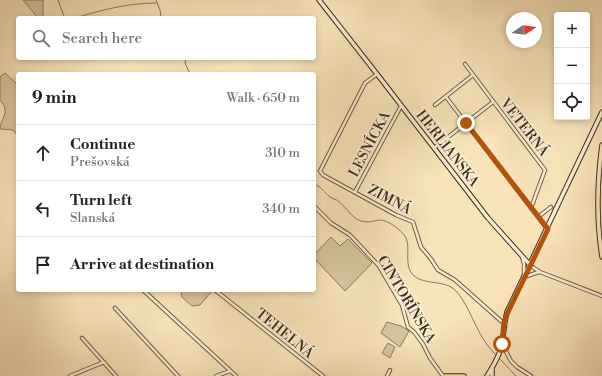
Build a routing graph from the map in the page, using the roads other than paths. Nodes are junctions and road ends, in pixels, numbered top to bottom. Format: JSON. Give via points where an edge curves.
{"nodes":[{"id":1,"x":319,"y":0,"type":"edge"},
{"id":2,"x":464,"y":64,"type":"dead end"},
{"id":3,"x":378,"y":74,"type":"junction"},
{"id":4,"x":473,"y":75,"type":"junction"},
{"id":5,"x":446,"y":97,"type":"junction"},
{"id":6,"x":493,"y":102,"type":"junction"},
{"id":7,"x":436,"y":105,"type":"dead end"},
{"id":8,"x":401,"y":106,"type":"junction"},
{"id":9,"x":602,"y":112,"type":"edge"},
{"id":10,"x":466,"y":123,"type":"junction"},
{"id":11,"x":602,"y":145,"type":"edge"},
{"id":12,"x":434,"y":148,"type":"junction"},
{"id":13,"x":355,"y":192,"type":"junction"},
{"id":14,"x":551,"y":207,"type":"dead end"},
{"id":15,"x":316,"y":208,"type":"edge"},
{"id":16,"x":531,"y":208,"type":"junction"},
{"id":17,"x":538,"y":217,"type":"junction"},
{"id":18,"x":548,"y":229,"type":"junction"},
{"id":19,"x":522,"y":256,"type":"junction"},
{"id":20,"x":535,"y":257,"type":"junction"},
{"id":21,"x":602,"y":257,"type":"edge"},
{"id":22,"x":530,"y":266,"type":"junction"},
{"id":23,"x":540,"y":272,"type":"junction"},
{"id":24,"x":524,"y":278,"type":"junction"},
{"id":25,"x":145,"y":292,"type":"edge"},
{"id":26,"x":218,"y":292,"type":"edge"},
{"id":27,"x":602,"y":296,"type":"edge"},
{"id":28,"x":115,"y":308,"type":"dead end"},
{"id":29,"x":504,"y":322,"type":"junction"},
{"id":30,"x":82,"y":338,"type":"dead end"},
{"id":31,"x":502,"y":344,"type":"junction"},
{"id":32,"x":104,"y":362,"type":"junction"},
{"id":33,"x":492,"y":368,"type":"junction"},
{"id":34,"x":390,"y":370,"type":"dead end"},
{"id":35,"x":230,"y":371,"type":"junction"},
{"id":36,"x":70,"y":376,"type":"edge"},
{"id":37,"x":116,"y":376,"type":"edge"},
{"id":38,"x":178,"y":376,"type":"edge"},
{"id":39,"x":216,"y":376,"type":"edge"},
{"id":40,"x":236,"y":376,"type":"edge"},
{"id":41,"x":323,"y":376,"type":"edge"},
{"id":42,"x":387,"y":376,"type":"edge"},
{"id":43,"x":444,"y":376,"type":"edge"},
{"id":44,"x":464,"y":376,"type":"edge"},
{"id":45,"x":487,"y":376,"type":"edge"},
{"id":46,"x":492,"y":376,"type":"edge"},
{"id":47,"x":531,"y":376,"type":"edge"}],
"edges":[{"from":1,"to":3,"type":"main road","name":"HERLIANSKA"},
{"from":2,"to":4,"type":"street","name":"VETERNÁ"},
{"from":3,"to":8,"type":"main road","name":"HERLIANSKA"},
{"from":3,"to":13,"type":"street","name":"ZIMNÁ","via":[[365,83],[320,170],[323,175]]},
{"from":4,"to":5,"type":"street"},
{"from":4,"to":6,"type":"street","name":"VETERNÁ"},
{"from":5,"to":7,"type":"street"},
{"from":5,"to":10,"type":"street"},
{"from":6,"to":10,"type":"street"},
{"from":6,"to":16,"type":"street","name":"VETERNÁ","via":[[545,170]]},
{"from":8,"to":12,"type":"main road","name":"HERLIANSKA"},
{"from":8,"to":13,"type":"street","name":"LESNÍCKA"},
{"from":9,"to":18,"type":"main road"},
{"from":10,"to":12,"type":"street"},
{"from":10,"to":16,"type":"street"},
{"from":11,"to":21,"type":"main road","via":[[598,198]]},
{"from":12,"to":19,"type":"main road","name":"HERLIANSKA","via":[[488,218]]},
{"from":13,"to":29,"type":"street","name":"ZIMNÁ","via":[[413,222],[421,247],[438,270],[455,280]]},
{"from":14,"to":17,"type":"street"},
{"from":15,"to":43,"type":"street","name":"CINTORÍNSKA","via":[[331,223],[350,235],[379,266],[402,305],[408,327],[423,344]]},
{"from":16,"to":17,"type":"street"},
{"from":17,"to":18,"type":"street"},
{"from":18,"to":20,"type":"main road"},
{"from":19,"to":20,"type":"street","via":[[529,259]]},
{"from":19,"to":22,"type":"main road","name":"HERLIANSKA"},
{"from":19,"to":24,"type":"street"},
{"from":20,"to":22,"type":"main road"},
{"from":22,"to":23,"type":"street","name":"HERLIANSKA"},
{"from":22,"to":24,"type":"main road"},
{"from":23,"to":24,"type":"street"},
{"from":23,"to":27,"type":"street","name":"HERLIANSKA"},
{"from":24,"to":29,"type":"main road"},
{"from":25,"to":35,"type":"street"},
{"from":26,"to":41,"type":"street","name":"TEHELNÁ"},
{"from":28,"to":38,"type":"street"},
{"from":29,"to":31,"type":"main road"},
{"from":30,"to":32,"type":"street"},
{"from":31,"to":33,"type":"main road"},
{"from":31,"to":47,"type":"street","via":[[511,361]]},
{"from":32,"to":36,"type":"street"},
{"from":32,"to":37,"type":"street"},
{"from":33,"to":45,"type":"main road"},
{"from":33,"to":46,"type":"main road"},
{"from":34,"to":42,"type":"street"},
{"from":35,"to":39,"type":"street"},
{"from":35,"to":40,"type":"street"},
{"from":43,"to":44,"type":"main road"}]}
